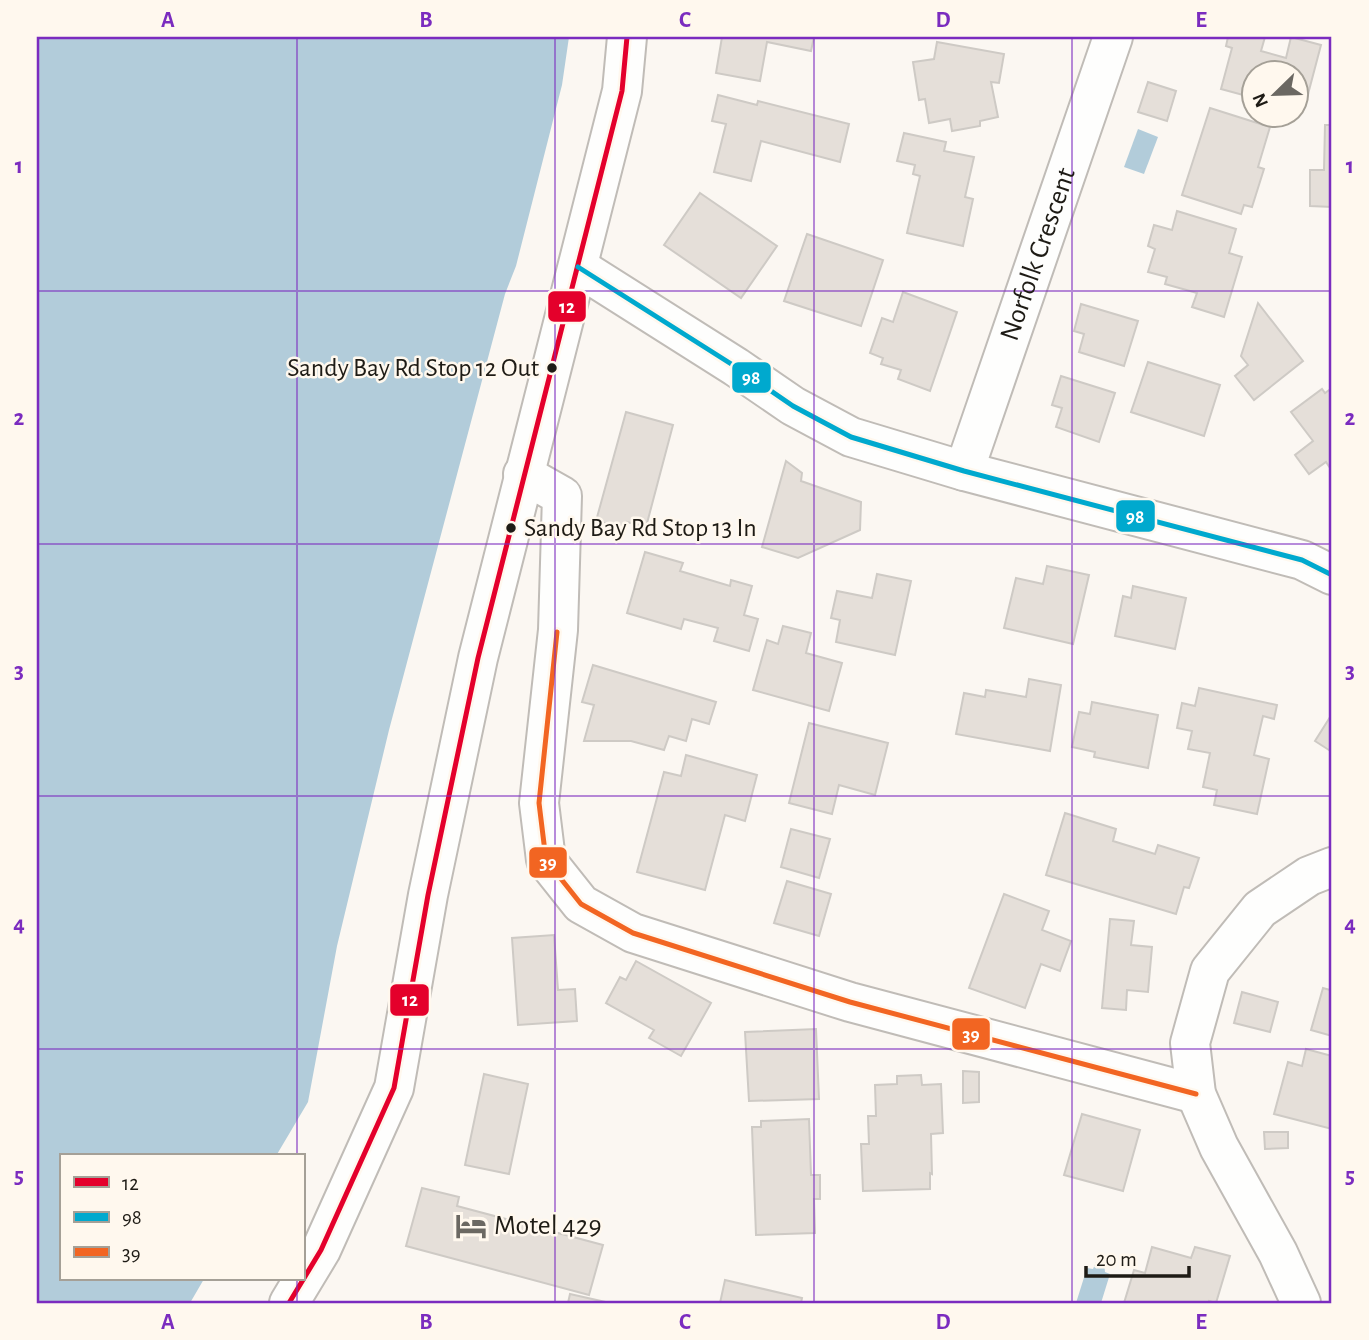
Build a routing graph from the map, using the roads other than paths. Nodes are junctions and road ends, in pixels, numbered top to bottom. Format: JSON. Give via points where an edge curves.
{"nodes":[{"id":1,"x":627,"y":37,"type":"edge"},
{"id":2,"x":1113,"y":37,"type":"edge"},
{"id":3,"x":578,"y":267,"type":"junction"},
{"id":4,"x":964,"y":471,"type":"junction"},
{"id":5,"x":523,"y":474,"type":"junction"},
{"id":6,"x":1332,"y":575,"type":"edge"},
{"id":7,"x":1332,"y":867,"type":"edge"},
{"id":8,"x":1196,"y":1094,"type":"junction"},
{"id":9,"x":304,"y":1278,"type":"edge"},
{"id":10,"x":303,"y":1280,"type":"edge"},
{"id":11,"x":289,"y":1303,"type":"edge"},
{"id":12,"x":1301,"y":1303,"type":"edge"}],
"edges":[{"from":1,"to":3,"type":"street","via":[[622,91]]},
{"from":2,"to":4,"type":"street","name":"Norfolk Crescent"},
{"from":3,"to":4,"type":"street","via":[[839,431]]},
{"from":3,"to":5,"type":"street"},
{"from":4,"to":6,"type":"street","via":[[1302,560]]},
{"from":5,"to":8,"type":"street","via":[[562,496],[558,630],[539,803],[546,860],[581,904],[633,933],[850,1002]]},
{"from":5,"to":9,"type":"street","via":[[428,895],[394,1088]]},
{"from":7,"to":8,"type":"street","via":[[1309,876],[1260,909],[1210,971],[1190,1043]]},
{"from":8,"to":12,"type":"street"},
{"from":10,"to":11,"type":"street"}]}
